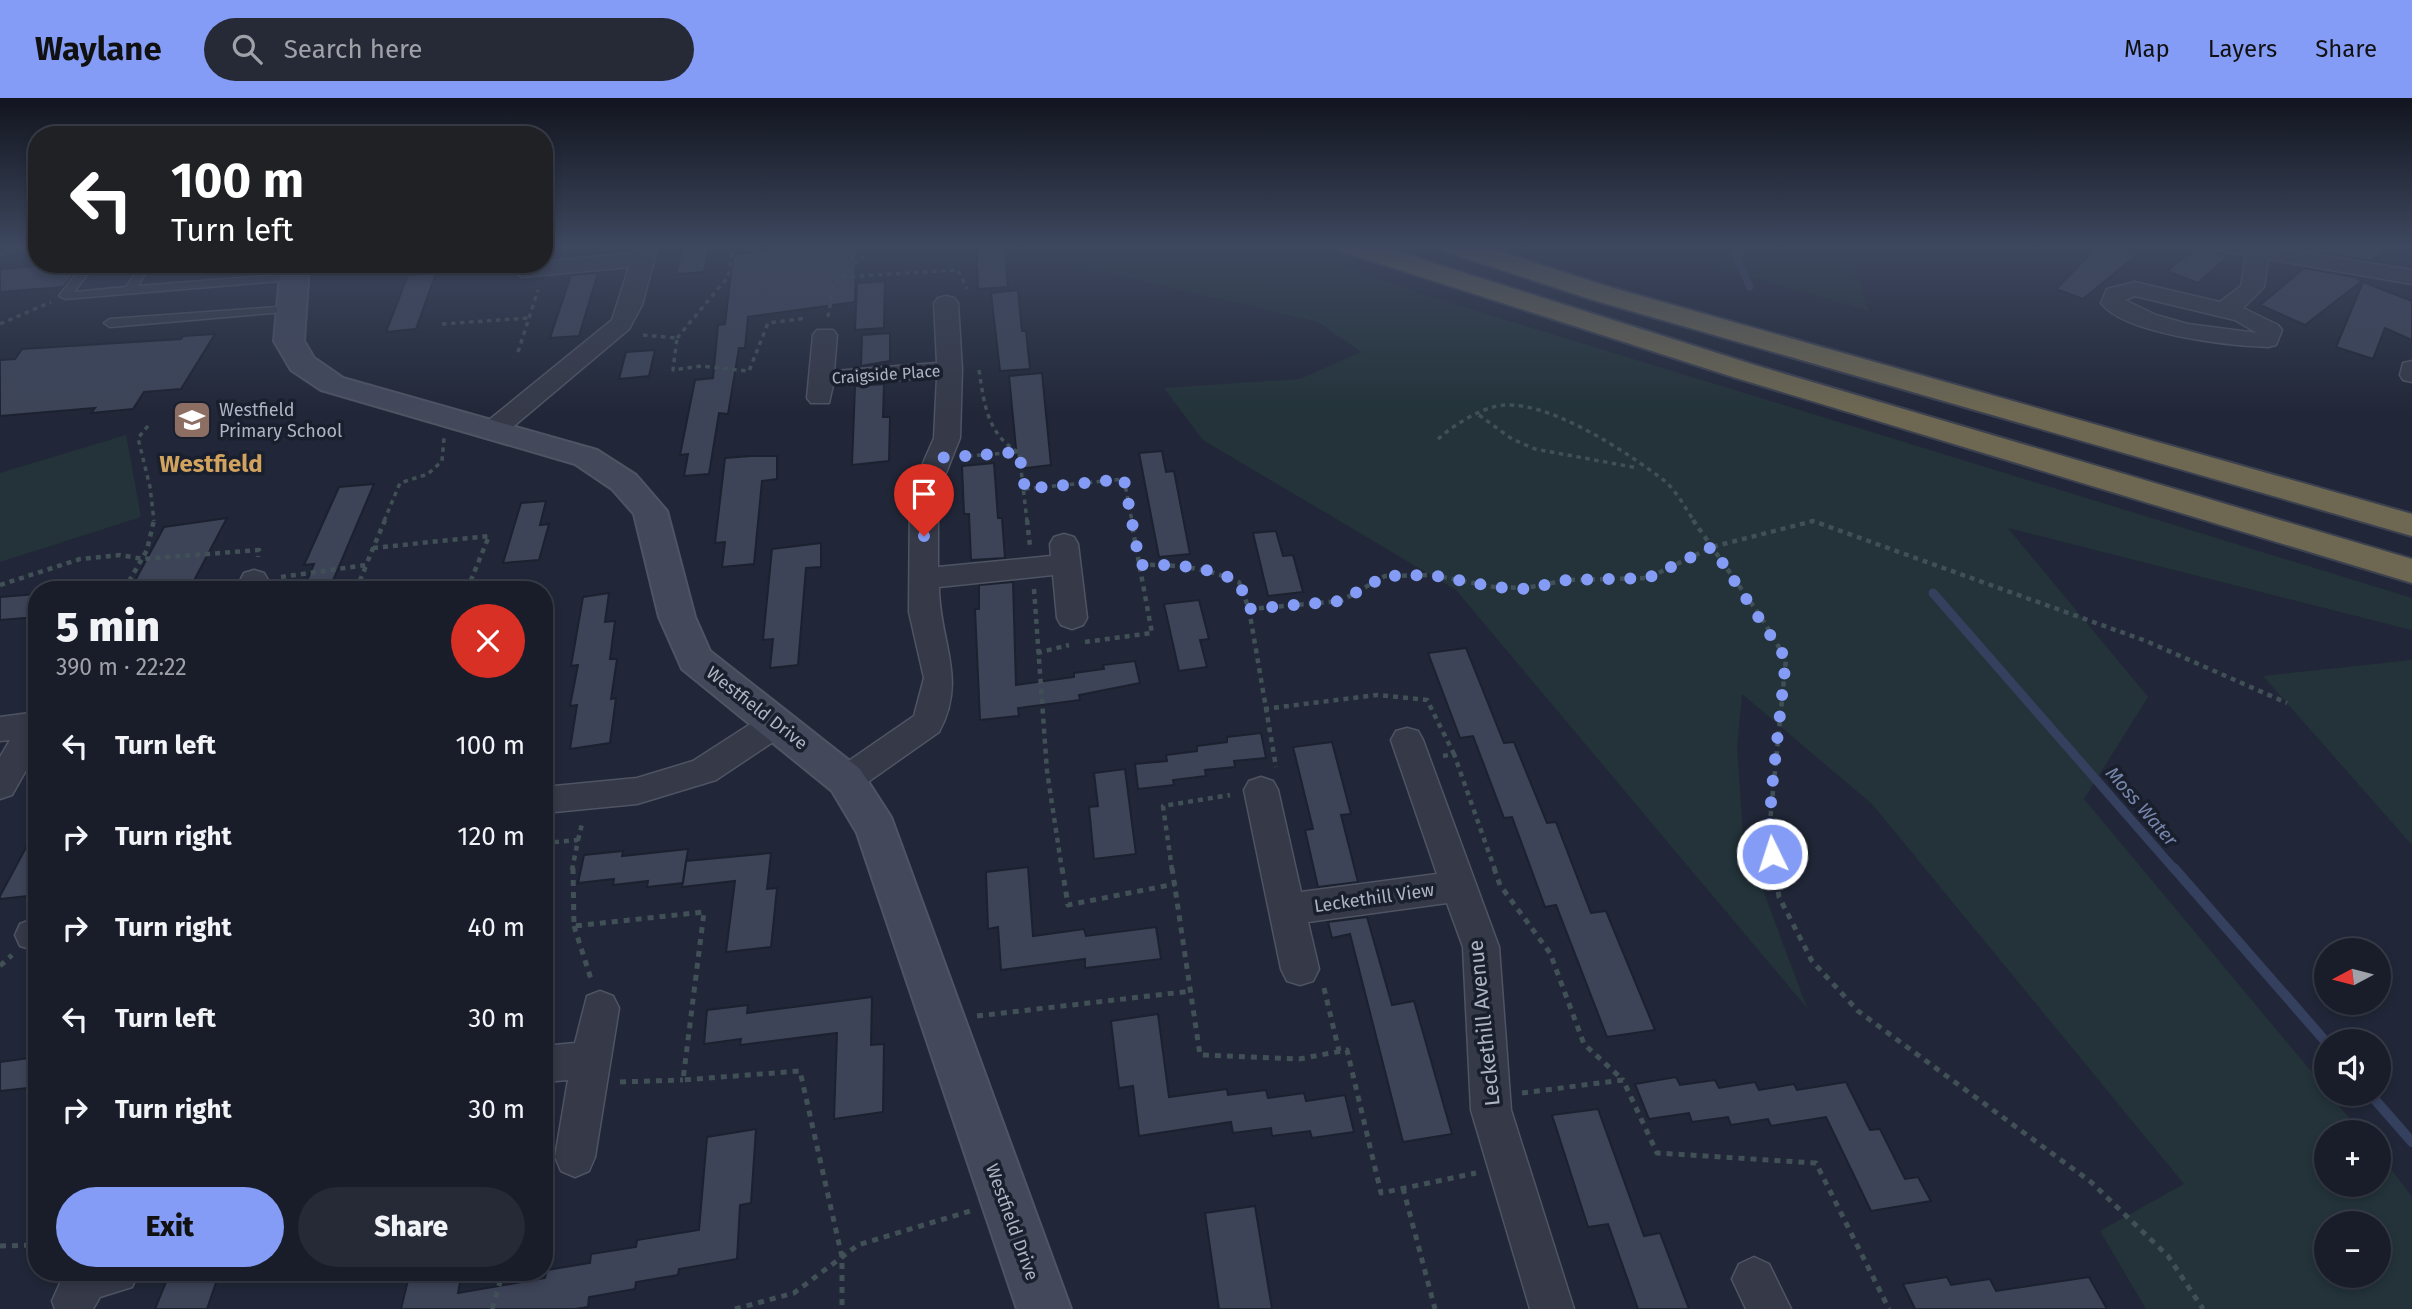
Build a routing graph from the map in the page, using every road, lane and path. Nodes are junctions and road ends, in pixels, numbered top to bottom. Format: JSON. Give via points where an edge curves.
{"nodes":[{"id":1,"x":52,"y":302,"type":"edge"},
{"id":2,"x":208,"y":302,"type":"edge"},
{"id":3,"x":291,"y":302,"type":"edge"},
{"id":4,"x":528,"y":302,"type":"edge"},
{"id":5,"x":633,"y":302,"type":"edge"},
{"id":6,"x":708,"y":302,"type":"edge"},
{"id":7,"x":831,"y":302,"type":"edge"},
{"id":8,"x":1520,"y":302,"type":"edge"},
{"id":9,"x":1629,"y":302,"type":"edge"},
{"id":10,"x":2113,"y":302,"type":"edge"},
{"id":11,"x":2188,"y":302,"type":"edge"},
{"id":12,"x":2237,"y":302,"type":"edge"},
{"id":13,"x":946,"y":303,"type":"dead end"},
{"id":14,"x":2224,"y":310,"type":"junction"},
{"id":15,"x":528,"y":318,"type":"junction"},
{"id":16,"x":110,"y":323,"type":"dead end"},
{"id":17,"x":0,"y":324,"type":"edge"},
{"id":18,"x":442,"y":324,"type":"dead end"},
{"id":19,"x":827,"y":326,"type":"junction"},
{"id":20,"x":605,"y":338,"type":"junction"},
{"id":21,"x":677,"y":338,"type":"junction"},
{"id":22,"x":517,"y":352,"type":"dead end"},
{"id":23,"x":2412,"y":368,"type":"edge"},
{"id":24,"x":950,"y":369,"type":"junction"},
{"id":25,"x":2412,"y":375,"type":"edge"},
{"id":26,"x":1479,"y":415,"type":"junction"},
{"id":27,"x":445,"y":419,"type":"junction"},
{"id":28,"x":148,"y":426,"type":"dead end"},
{"id":29,"x":493,"y":430,"type":"junction"},
{"id":30,"x":1438,"y":439,"type":"dead end"},
{"id":31,"x":938,"y":458,"type":"junction"},
{"id":32,"x":1642,"y":469,"type":"junction"},
{"id":33,"x":1025,"y":489,"type":"junction"},
{"id":34,"x":2412,"y":525,"type":"edge"},
{"id":35,"x":1712,"y":547,"type":"junction"},
{"id":36,"x":373,"y":548,"type":"junction"},
{"id":37,"x":143,"y":559,"type":"junction"},
{"id":38,"x":366,"y":565,"type":"junction"},
{"id":39,"x":1140,"y":565,"type":"junction"},
{"id":40,"x":1033,"y":568,"type":"junction"},
{"id":41,"x":2412,"y":571,"type":"edge"},
{"id":42,"x":924,"y":579,"type":"junction"},
{"id":43,"x":130,"y":581,"type":"edge"},
{"id":44,"x":253,"y":581,"type":"edge"},
{"id":45,"x":275,"y":581,"type":"edge"},
{"id":46,"x":360,"y":581,"type":"edge"},
{"id":47,"x":471,"y":581,"type":"edge"},
{"id":48,"x":0,"y":585,"type":"edge"},
{"id":49,"x":1072,"y":618,"type":"dead end"},
{"id":50,"x":1037,"y":653,"type":"junction"},
{"id":51,"x":2287,"y":703,"type":"dead end"},
{"id":52,"x":1264,"y":709,"type":"dead end"},
{"id":53,"x":777,"y":723,"type":"junction"},
{"id":54,"x":28,"y":725,"type":"edge"},
{"id":55,"x":0,"y":729,"type":"edge"},
{"id":56,"x":28,"y":738,"type":"edge"},
{"id":57,"x":1410,"y":750,"type":"joint"},
{"id":58,"x":1454,"y":754,"type":"junction"},
{"id":59,"x":846,"y":780,"type":"junction"},
{"id":60,"x":0,"y":786,"type":"edge"},
{"id":61,"x":1261,"y":790,"type":"dead end"},
{"id":62,"x":553,"y":799,"type":"edge"},
{"id":63,"x":553,"y":842,"type":"edge"},
{"id":64,"x":1175,"y":884,"type":"dead end"},
{"id":65,"x":1459,"y":886,"type":"junction"},
{"id":66,"x":1288,"y":909,"type":"junction"},
{"id":67,"x":574,"y":926,"type":"junction"},
{"id":68,"x":1300,"y":969,"type":"joint"},
{"id":69,"x":1192,"y":991,"type":"dead end"},
{"id":70,"x":600,"y":1008,"type":"joint"},
{"id":71,"x":941,"y":1020,"type":"junction"},
{"id":72,"x":1339,"y":1051,"type":"dead end"},
{"id":73,"x":553,"y":1065,"type":"edge"},
{"id":74,"x":590,"y":1071,"type":"junction"},
{"id":75,"x":683,"y":1080,"type":"junction"},
{"id":76,"x":1623,"y":1080,"type":"junction"},
{"id":77,"x":1490,"y":1097,"type":"junction"},
{"id":78,"x":575,"y":1157,"type":"dead end"},
{"id":79,"x":1403,"y":1188,"type":"dead end"},
{"id":80,"x":1003,"y":1197,"type":"junction"},
{"id":81,"x":28,"y":1245,"type":"edge"},
{"id":82,"x":0,"y":1246,"type":"edge"},
{"id":83,"x":842,"y":1257,"type":"junction"},
{"id":84,"x":500,"y":1281,"type":"edge"},
{"id":85,"x":492,"y":1309,"type":"edge"},
{"id":86,"x":735,"y":1309,"type":"edge"},
{"id":87,"x":842,"y":1309,"type":"edge"},
{"id":88,"x":1044,"y":1309,"type":"edge"},
{"id":89,"x":1435,"y":1309,"type":"edge"},
{"id":90,"x":1552,"y":1309,"type":"edge"},
{"id":91,"x":1889,"y":1309,"type":"edge"},
{"id":92,"x":2203,"y":1309,"type":"edge"}],
"edges":[{"from":1,"to":17,"type":"path"},
{"from":2,"to":16,"type":"lane"},
{"from":3,"to":27,"type":"street","name":"Westfield Drive","via":[[289,341],[302,364],[332,384]]},
{"from":4,"to":15,"type":"path"},
{"from":5,"to":20,"type":"street","via":[[621,324]]},
{"from":6,"to":21,"type":"path"},
{"from":7,"to":19,"type":"path"},
{"from":8,"to":41,"type":"highway","via":[[1961,439]]},
{"from":9,"to":34,"type":"highway"},
{"from":10,"to":14,"type":"street","via":[[2131,314],[2228,340],[2269,340],[2270,330]]},
{"from":11,"to":14,"type":"street"},
{"from":12,"to":14,"type":"street"},
{"from":13,"to":24,"type":"street"},
{"from":15,"to":18,"type":"path"},
{"from":15,"to":22,"type":"path"},
{"from":19,"to":21,"type":"path","via":[[768,323],[749,370],[701,366],[673,370]]},
{"from":19,"to":24,"type":"street","name":"Craigside Place","via":[[821,388]]},
{"from":20,"to":21,"type":"path"},
{"from":20,"to":29,"type":"street"},
{"from":23,"to":25,"type":"street"},
{"from":24,"to":31,"type":"street","via":[[947,438]]},
{"from":26,"to":30,"type":"path","via":[[1454,425]]},
{"from":26,"to":32,"type":"path","via":[[1535,449]]},
{"from":26,"to":32,"type":"path","via":[[1495,406],[1552,413],[1589,431]]},
{"from":27,"to":29,"type":"street","name":"Westfield Drive"},
{"from":27,"to":36,"type":"path","via":[[442,461],[428,474],[400,483]]},
{"from":28,"to":37,"type":"path","via":[[138,438],[152,509],[153,534]]},
{"from":29,"to":53,"type":"street","name":"Westfield Drive","via":[[586,457],[624,482],[650,511],[677,617],[695,659]]},
{"from":31,"to":33,"type":"path","via":[[1019,452]]},
{"from":31,"to":42,"type":"street","via":[[924,493]]},
{"from":32,"to":35,"type":"path","via":[[1668,484]]},
{"from":33,"to":39,"type":"path","via":[[1124,479]]},
{"from":33,"to":40,"type":"path"},
{"from":35,"to":39,"type":"path","via":[[1648,578],[1567,580],[1527,589],[1432,575],[1385,576],[1341,601],[1249,609],[1239,582],[1214,570],[1182,564]]},
{"from":35,"to":51,"type":"path","via":[[1813,521],[2147,641]]},
{"from":35,"to":92,"type":"path","via":[[1786,659],[1769,832],[1779,897],[1811,961],[1858,1011],[2091,1182],[2168,1256]]},
{"from":36,"to":38,"type":"path"},
{"from":36,"to":47,"type":"path","via":[[489,536]]},
{"from":37,"to":43,"type":"path"},
{"from":37,"to":44,"type":"path","via":[[259,550]]},
{"from":37,"to":48,"type":"path","via":[[120,555],[80,559]]},
{"from":38,"to":45,"type":"path"},
{"from":38,"to":46,"type":"path"},
{"from":39,"to":50,"type":"path","via":[[1152,633]]},
{"from":40,"to":42,"type":"street"},
{"from":40,"to":49,"type":"street","via":[[1064,554]]},
{"from":40,"to":50,"type":"path"},
{"from":42,"to":59,"type":"street","via":[[924,612],[939,678],[928,723]]},
{"from":50,"to":64,"type":"path","via":[[1047,771],[1069,905]]},
{"from":52,"to":58,"type":"path","via":[[1377,695],[1427,700]]},
{"from":53,"to":59,"type":"street","name":"Westfield Drive"},
{"from":53,"to":62,"type":"street","via":[[704,771],[637,791]]},
{"from":54,"to":55,"type":"street"},
{"from":56,"to":60,"type":"street"},
{"from":57,"to":58,"type":"path"},
{"from":57,"to":65,"type":"street","name":"Leckethill Avenue"},
{"from":58,"to":76,"type":"path","via":[[1500,885],[1550,953],[1584,1044]]},
{"from":59,"to":71,"type":"street","name":"Westfield Drive","via":[[876,829]]},
{"from":61,"to":66,"type":"street","name":"Leckethill View"},
{"from":63,"to":67,"type":"path","via":[[578,840],[571,877]]},
{"from":65,"to":66,"type":"street","name":"Leckethill View"},
{"from":65,"to":77,"type":"street","name":"Leckethill Avenue","via":[[1481,947]]},
{"from":66,"to":68,"type":"street","name":"Leckethill View"},
{"from":67,"to":70,"type":"path"},
{"from":67,"to":75,"type":"path","via":[[704,912]]},
{"from":68,"to":72,"type":"path","via":[[1318,966]]},
{"from":69,"to":71,"type":"path"},
{"from":70,"to":74,"type":"street"},
{"from":71,"to":80,"type":"street","name":"Westfield Drive"},
{"from":73,"to":74,"type":"street"},
{"from":74,"to":75,"type":"path"},
{"from":74,"to":78,"type":"street"},
{"from":75,"to":83,"type":"path","via":[[800,1071]]},
{"from":76,"to":77,"type":"path"},
{"from":76,"to":91,"type":"path","via":[[1657,1153],[1816,1163]]},
{"from":77,"to":90,"type":"street","name":"Leckethill Avenue"},
{"from":79,"to":89,"type":"path"},
{"from":80,"to":83,"type":"path","via":[[955,1217],[858,1245]]},
{"from":80,"to":88,"type":"street","name":"Westfield Drive"},
{"from":81,"to":82,"type":"path"},
{"from":83,"to":86,"type":"path","via":[[794,1293]]},
{"from":83,"to":87,"type":"path"},
{"from":84,"to":85,"type":"path"}]}
